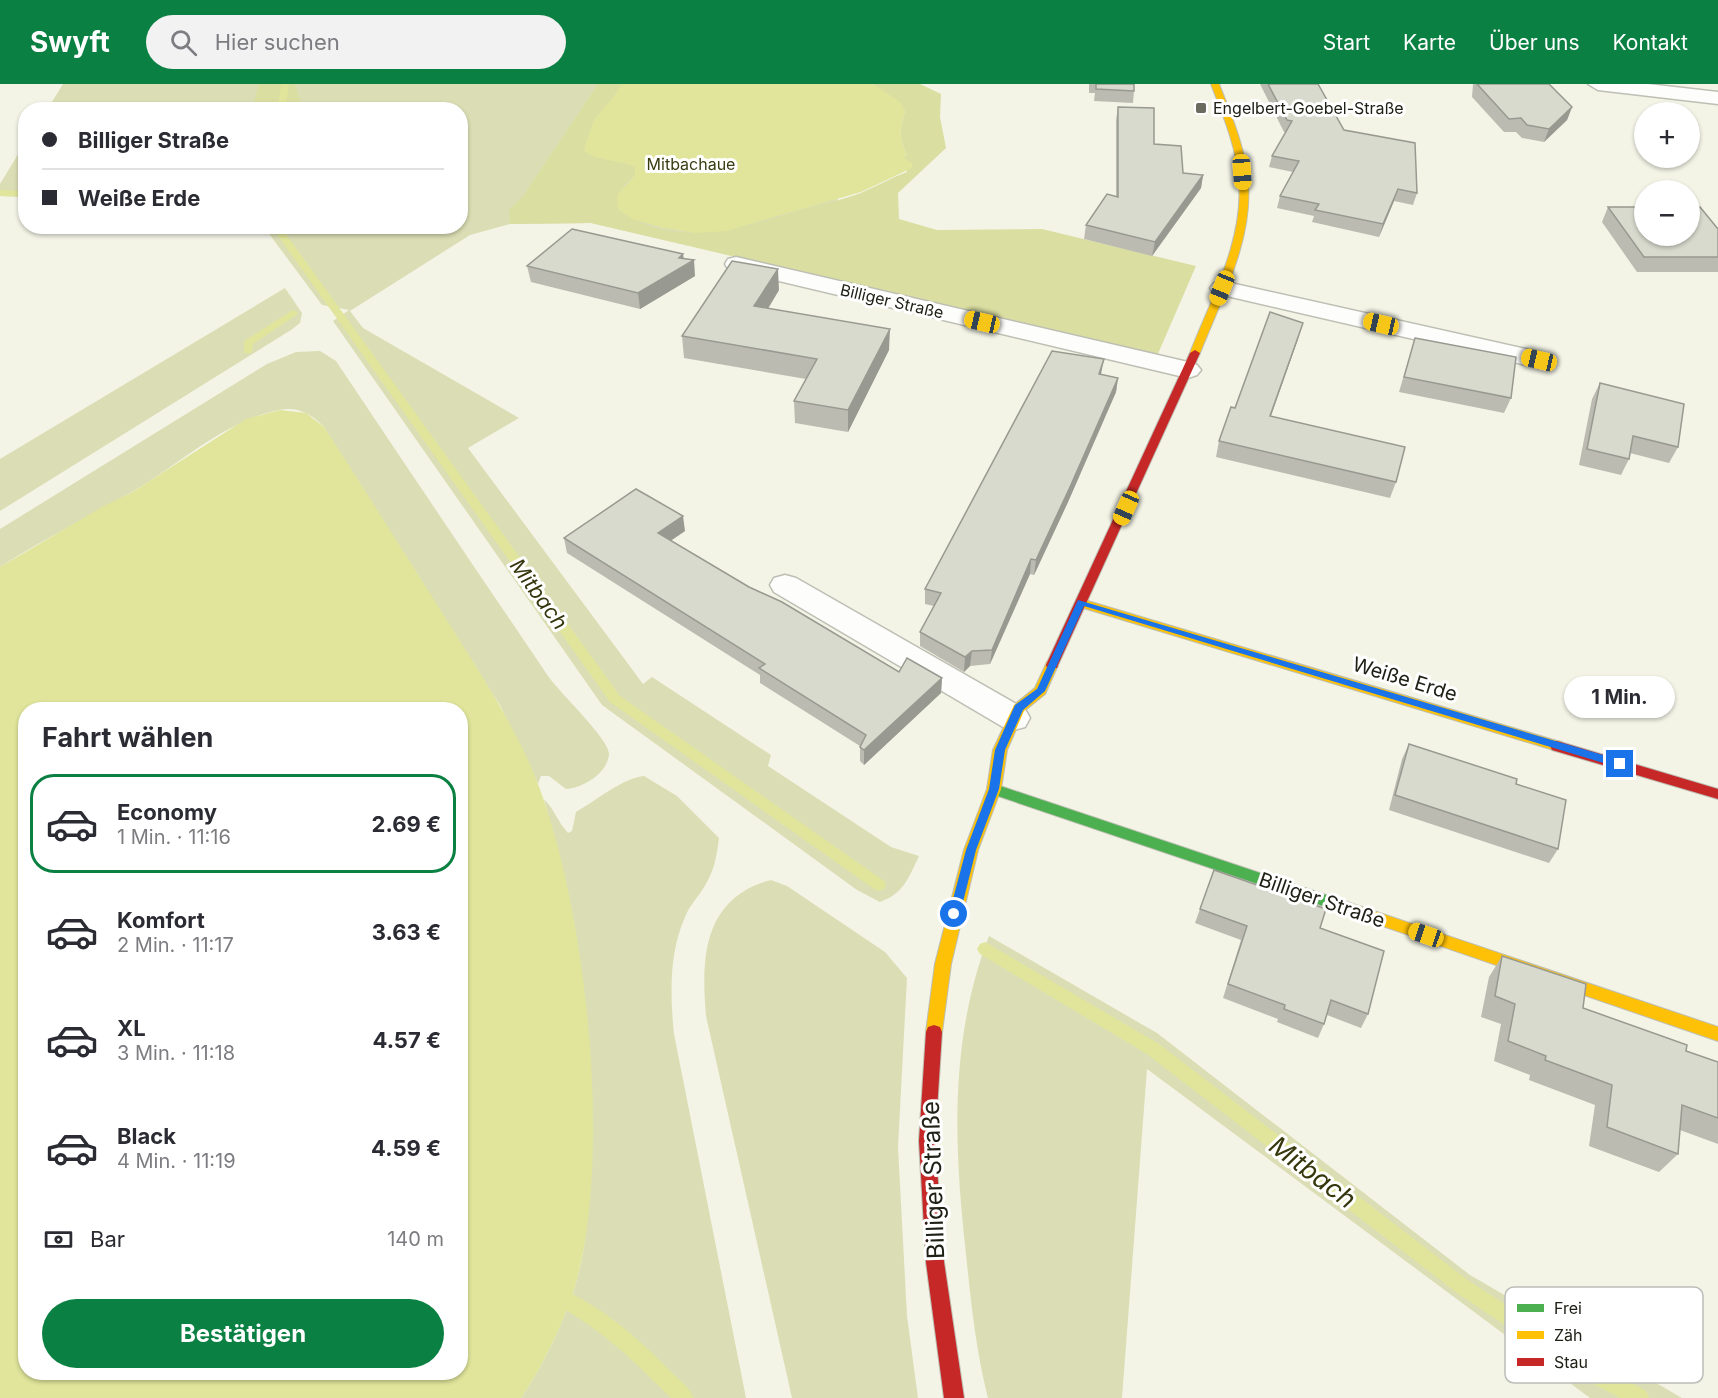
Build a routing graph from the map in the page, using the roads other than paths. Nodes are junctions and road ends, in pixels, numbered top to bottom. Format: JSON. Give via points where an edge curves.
{"nodes":[{"id":1,"x":1215,"y":84,"type":"edge"},
{"id":2,"x":1598,"y":84,"type":"edge"},
{"id":3,"x":1718,"y":98,"type":"edge"},
{"id":4,"x":736,"y":264,"type":"edge"},
{"id":5,"x":1222,"y":288,"type":"junction"},
{"id":6,"x":1539,"y":360,"type":"dead end"},
{"id":7,"x":1188,"y":370,"type":"junction"},
{"id":8,"x":785,"y":585,"type":"dead end"},
{"id":9,"x":1081,"y":603,"type":"junction"},
{"id":10,"x":1014,"y":718,"type":"junction"},
{"id":11,"x":994,"y":789,"type":"junction"},
{"id":12,"x":1718,"y":794,"type":"edge"},
{"id":13,"x":1718,"y":1034,"type":"edge"},
{"id":14,"x":954,"y":1398,"type":"edge"}],
"edges":[{"from":1,"to":5,"type":"street","name":"Billiger Straße","via":[[1236,140],[1243,194],[1240,230]]},
{"from":2,"to":3,"type":"street"},
{"from":4,"to":7,"type":"street","name":"Billiger Straße"},
{"from":5,"to":6,"type":"street"},
{"from":5,"to":7,"type":"street","name":"Billiger Straße"},
{"from":7,"to":9,"type":"street","name":"Billiger Straße"},
{"from":8,"to":10,"type":"street"},
{"from":9,"to":10,"type":"street","name":"Billiger Straße","via":[[1040,691],[1019,708]]},
{"from":9,"to":12,"type":"street","name":"Weiße Erde"},
{"from":10,"to":11,"type":"street","name":"Billiger Straße","via":[[1000,750]]},
{"from":11,"to":13,"type":"street","name":"Billiger Straße"},
{"from":11,"to":14,"type":"street","name":"Billiger Straße","via":[[961,886],[936,1006],[932,1055],[927,1141],[933,1240]]}]}
